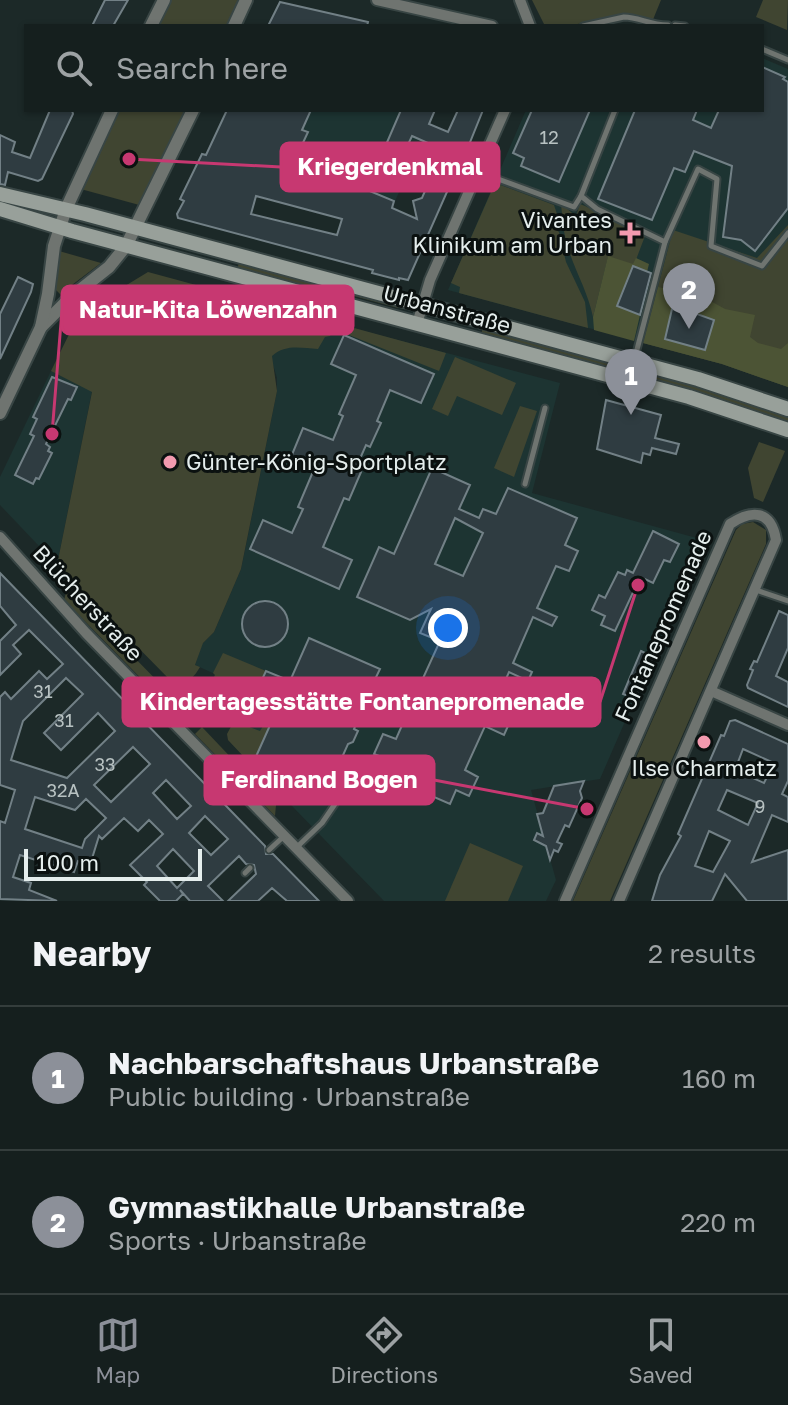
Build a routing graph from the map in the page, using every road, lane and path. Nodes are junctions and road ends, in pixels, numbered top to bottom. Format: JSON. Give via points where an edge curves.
{"nodes":[{"id":1,"x":164,"y":0,"type":"edge"},
{"id":2,"x":246,"y":0,"type":"edge"},
{"id":3,"x":377,"y":0,"type":"edge"},
{"id":4,"x":520,"y":0,"type":"edge"},
{"id":5,"x":152,"y":24,"type":"edge"},
{"id":6,"x":235,"y":24,"type":"edge"},
{"id":7,"x":483,"y":24,"type":"edge"},
{"id":8,"x":529,"y":24,"type":"edge"},
{"id":9,"x":592,"y":24,"type":"edge"},
{"id":10,"x":648,"y":24,"type":"edge"},
{"id":11,"x":764,"y":50,"type":"edge"},
{"id":12,"x":788,"y":60,"type":"edge"},
{"id":13,"x":111,"y":112,"type":"edge"},
{"id":14,"x":192,"y":112,"type":"edge"},
{"id":15,"x":504,"y":112,"type":"edge"},
{"id":16,"x":614,"y":112,"type":"edge"},
{"id":17,"x":479,"y":172,"type":"junction"},
{"id":18,"x":581,"y":196,"type":"junction"},
{"id":19,"x":4,"y":203,"type":"edge"},
{"id":20,"x":66,"y":209,"type":"junction"},
{"id":21,"x":59,"y":227,"type":"junction"},
{"id":22,"x":136,"y":227,"type":"junction"},
{"id":23,"x":788,"y":233,"type":"edge"},
{"id":24,"x":665,"y":242,"type":"junction"},
{"id":25,"x":126,"y":246,"type":"junction"},
{"id":26,"x":231,"y":253,"type":"junction"},
{"id":27,"x":225,"y":272,"type":"junction"},
{"id":28,"x":422,"y":305,"type":"junction"},
{"id":29,"x":476,"y":319,"type":"junction"},
{"id":30,"x":417,"y":324,"type":"junction"},
{"id":31,"x":41,"y":327,"type":"junction"},
{"id":32,"x":470,"y":338,"type":"junction"},
{"id":33,"x":633,"y":362,"type":"junction"},
{"id":34,"x":545,"y":408,"type":"dead end"},
{"id":35,"x":788,"y":409,"type":"edge"},
{"id":36,"x":0,"y":413,"type":"edge"},
{"id":37,"x":788,"y":430,"type":"edge"},
{"id":38,"x":525,"y":484,"type":"dead end"},
{"id":39,"x":0,"y":537,"type":"edge"},
{"id":40,"x":755,"y":590,"type":"junction"},
{"id":41,"x":788,"y":601,"type":"edge"},
{"id":42,"x":711,"y":691,"type":"junction"},
{"id":43,"x":788,"y":725,"type":"edge"},
{"id":44,"x":335,"y":804,"type":"dead end"},
{"id":45,"x":284,"y":836,"type":"junction"},
{"id":46,"x":296,"y":848,"type":"junction"},
{"id":47,"x":269,"y":850,"type":"dead end"},
{"id":48,"x":250,"y":868,"type":"dead end"},
{"id":49,"x":245,"y":873,"type":"dead end"},
{"id":50,"x":348,"y":901,"type":"edge"},
{"id":51,"x":565,"y":901,"type":"edge"},
{"id":52,"x":619,"y":901,"type":"edge"}],
"edges":[{"from":1,"to":5,"type":"street"},
{"from":2,"to":6,"type":"street"},
{"from":3,"to":7,"type":"street"},
{"from":4,"to":8,"type":"street"},
{"from":9,"to":10,"type":"lane","via":[[624,17]]},
{"from":11,"to":12,"type":"lane"},
{"from":13,"to":20,"type":"street"},
{"from":14,"to":22,"type":"street"},
{"from":15,"to":17,"type":"street"},
{"from":16,"to":18,"type":"lane"},
{"from":17,"to":18,"type":"lane","via":[[574,207]]},
{"from":17,"to":28,"type":"street"},
{"from":18,"to":24,"type":"lane"},
{"from":19,"to":20,"type":"main road","name":"Urbanstraße"},
{"from":19,"to":21,"type":"main road","name":"Urbanstraße"},
{"from":20,"to":21,"type":"street"},
{"from":20,"to":22,"type":"main road","name":"Urbanstraße"},
{"from":21,"to":25,"type":"main road","name":"Urbanstraße"},
{"from":21,"to":31,"type":"street"},
{"from":22,"to":25,"type":"street"},
{"from":22,"to":26,"type":"main road","name":"Urbanstraße"},
{"from":23,"to":24,"type":"lane","via":[[762,266],[711,246],[717,179],[698,169]]},
{"from":24,"to":33,"type":"lane"},
{"from":25,"to":27,"type":"main road","name":"Urbanstraße"},
{"from":25,"to":31,"type":"street"},
{"from":26,"to":27,"type":"lane"},
{"from":26,"to":28,"type":"main road","name":"Urbanstraße"},
{"from":27,"to":30,"type":"main road","name":"Urbanstraße"},
{"from":28,"to":29,"type":"main road","name":"Urbanstraße"},
{"from":28,"to":30,"type":"street"},
{"from":29,"to":32,"type":"lane"},
{"from":29,"to":33,"type":"main road","name":"Urbanstraße"},
{"from":30,"to":32,"type":"main road","name":"Urbanstraße"},
{"from":31,"to":36,"type":"street"},
{"from":32,"to":37,"type":"main road","name":"Urbanstraße","via":[[707,402]]},
{"from":33,"to":35,"type":"main road","name":"Urbanstraße"},
{"from":34,"to":38,"type":"lane"},
{"from":39,"to":45,"type":"street","name":"Blücherstraße"},
{"from":40,"to":41,"type":"lane"},
{"from":40,"to":42,"type":"street","name":"Fontanepromenade"},
{"from":40,"to":51,"type":"street","name":"Fontanepromenade","via":[[776,540],[775,530],[760,515],[745,514],[730,524]]},
{"from":42,"to":43,"type":"street"},
{"from":42,"to":52,"type":"street","name":"Fontanepromenade"},
{"from":44,"to":46,"type":"lane"},
{"from":45,"to":46,"type":"street","name":"Blücherstraße"},
{"from":45,"to":47,"type":"lane"},
{"from":46,"to":50,"type":"street","name":"Blücherstraße"},
{"from":48,"to":49,"type":"lane"}]}
